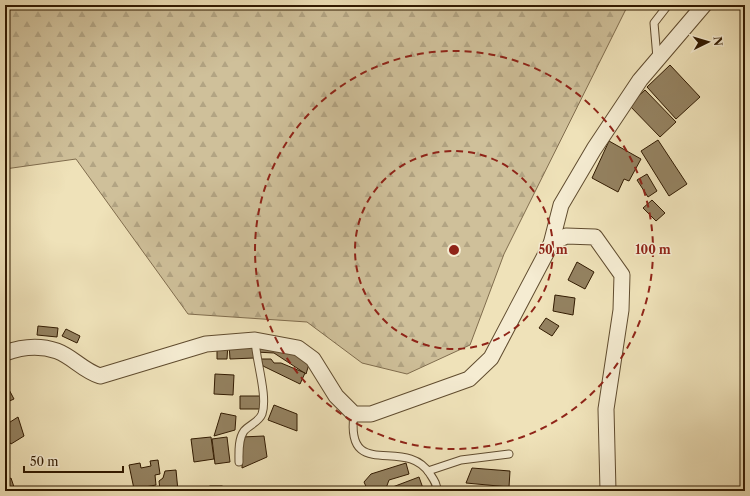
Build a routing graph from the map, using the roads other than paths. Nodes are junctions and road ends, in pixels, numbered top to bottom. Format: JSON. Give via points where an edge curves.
{"nodes":[{"id":1,"x":668,"y":5,"type":"edge"},
{"id":2,"x":704,"y":5,"type":"edge"},
{"id":3,"x":657,"y":61,"type":"junction"},
{"id":4,"x":551,"y":244,"type":"junction"},
{"id":5,"x":255,"y":340,"type":"junction"},
{"id":6,"x":5,"y":353,"type":"edge"},
{"id":7,"x":354,"y":414,"type":"junction"},
{"id":8,"x":509,"y":454,"type":"dead end"},
{"id":9,"x":238,"y":462,"type":"dead end"},
{"id":10,"x":428,"y":472,"type":"junction"},
{"id":11,"x":437,"y":491,"type":"edge"},
{"id":12,"x":608,"y":491,"type":"edge"}],
"edges":[{"from":1,"to":3,"type":"lane","via":[[654,23]]},
{"from":2,"to":3,"type":"street"},
{"from":3,"to":4,"type":"street","via":[[640,80],[594,149],[561,205]]},
{"from":4,"to":7,"type":"street","via":[[491,358],[469,378],[371,414]]},
{"from":4,"to":12,"type":"street","via":[[566,236],[596,237],[622,276],[621,310],[606,409]]},
{"from":5,"to":6,"type":"street","via":[[206,344],[100,376],[88,372],[58,352],[41,348],[20,348]]},
{"from":5,"to":7,"type":"street","via":[[298,348],[313,359],[336,396]]},
{"from":5,"to":9,"type":"lane","via":[[264,393],[262,413],[241,436]]},
{"from":7,"to":10,"type":"lane","via":[[352,427],[355,442],[360,450],[366,454],[403,456],[425,467]]},
{"from":8,"to":10,"type":"lane","via":[[461,460]]},
{"from":10,"to":11,"type":"lane","via":[[437,485]]}]}
